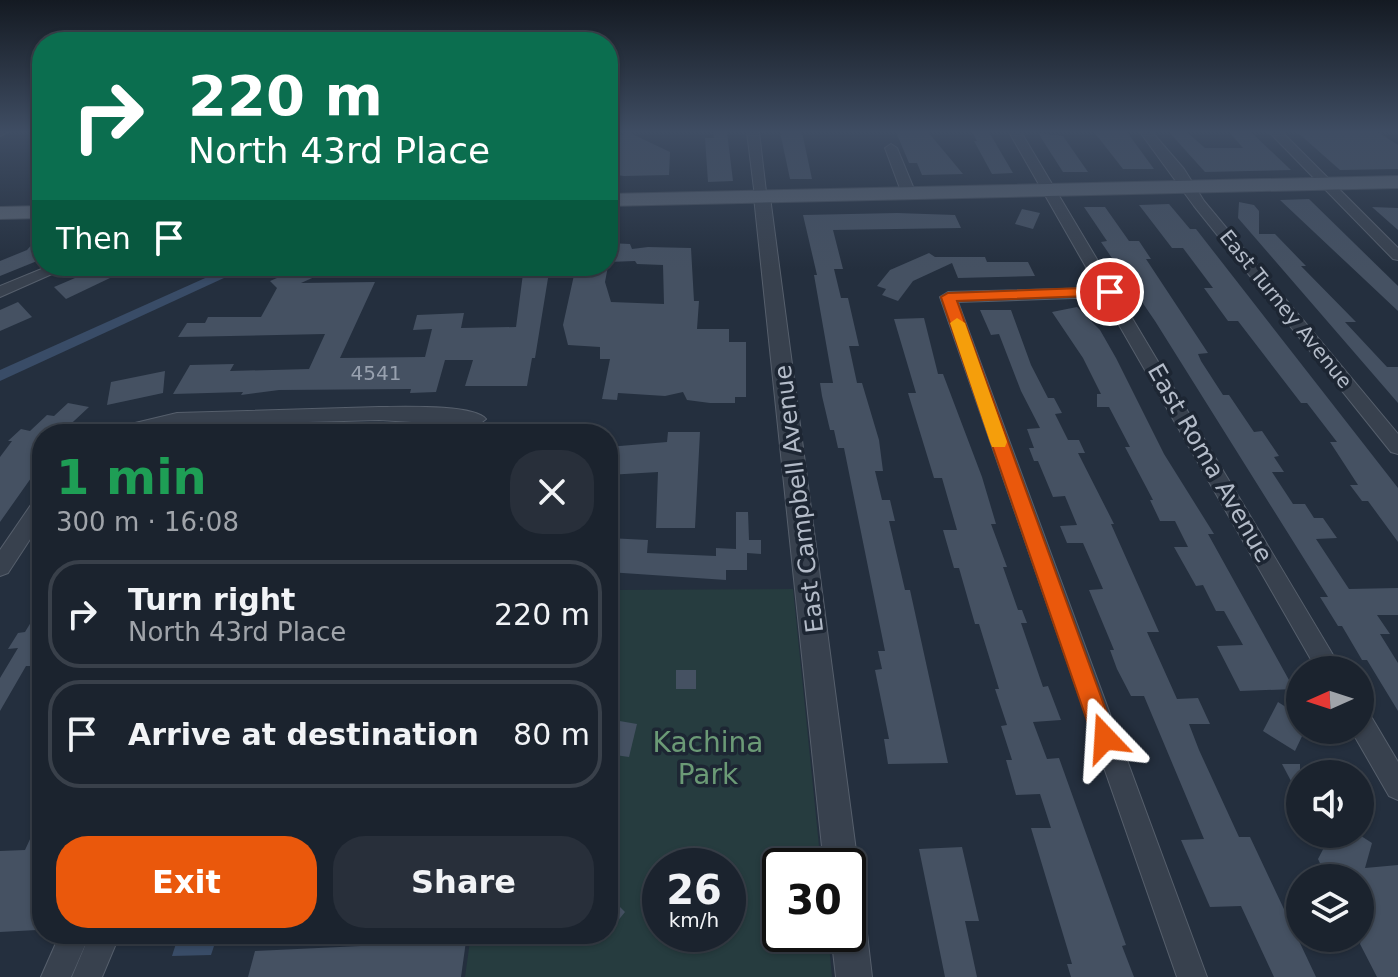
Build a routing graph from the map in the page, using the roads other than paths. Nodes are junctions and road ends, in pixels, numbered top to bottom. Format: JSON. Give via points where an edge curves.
{"nodes":[{"id":1,"x":759,"y":178,"type":"edge"},
{"id":2,"x":903,"y":178,"type":"edge"},
{"id":3,"x":1042,"y":178,"type":"edge"},
{"id":4,"x":1182,"y":178,"type":"edge"},
{"id":5,"x":1321,"y":178,"type":"edge"},
{"id":6,"x":1398,"y":182,"type":"edge"},
{"id":7,"x":1326,"y":183,"type":"junction"},
{"id":8,"x":1189,"y":187,"type":"junction"},
{"id":9,"x":1049,"y":190,"type":"junction"},
{"id":10,"x":909,"y":194,"type":"junction"},
{"id":11,"x":762,"y":197,"type":"junction"},
{"id":12,"x":618,"y":200,"type":"edge"},
{"id":13,"x":32,"y":212,"type":"edge"},
{"id":14,"x":0,"y":213,"type":"edge"},
{"id":15,"x":1398,"y":256,"type":"edge"},
{"id":16,"x":38,"y":276,"type":"edge"},
{"id":17,"x":0,"y":292,"type":"edge"},
{"id":18,"x":1110,"y":292,"type":"junction"},
{"id":19,"x":477,"y":419,"type":"dead end"},
{"id":20,"x":152,"y":424,"type":"edge"},
{"id":21,"x":262,"y":424,"type":"edge"},
{"id":22,"x":324,"y":424,"type":"edge"},
{"id":23,"x":1398,"y":447,"type":"edge"},
{"id":24,"x":32,"y":520,"type":"edge"},
{"id":25,"x":0,"y":567,"type":"edge"},
{"id":26,"x":1322,"y":656,"type":"edge"},
{"id":27,"x":1373,"y":744,"type":"edge"},
{"id":28,"x":1398,"y":787,"type":"edge"},
{"id":29,"x":839,"y":848,"type":"edge"},
{"id":30,"x":71,"y":944,"type":"edge"},
{"id":31,"x":101,"y":944,"type":"edge"},
{"id":32,"x":851,"y":952,"type":"edge"},
{"id":33,"x":56,"y":977,"type":"edge"},
{"id":34,"x":87,"y":977,"type":"edge"},
{"id":35,"x":854,"y":977,"type":"edge"},
{"id":36,"x":1192,"y":977,"type":"edge"}],
"edges":[{"from":1,"to":11,"type":"street","name":"East Campbell Avenue"},
{"from":2,"to":10,"type":"street"},
{"from":3,"to":9,"type":"street","name":"East Roma Avenue"},
{"from":4,"to":8,"type":"street","name":"East Turney Avenue"},
{"from":5,"to":7,"type":"street"},
{"from":6,"to":7,"type":"main road"},
{"from":7,"to":8,"type":"main road"},
{"from":7,"to":15,"type":"street"},
{"from":8,"to":9,"type":"main road"},
{"from":8,"to":23,"type":"street","name":"East Turney Avenue"},
{"from":9,"to":10,"type":"main road"},
{"from":9,"to":18,"type":"street","name":"East Roma Avenue"},
{"from":10,"to":11,"type":"main road"},
{"from":11,"to":12,"type":"main road"},
{"from":11,"to":29,"type":"street","name":"East Campbell Avenue"},
{"from":13,"to":14,"type":"main road"},
{"from":16,"to":17,"type":"street"},
{"from":18,"to":26,"type":"street","name":"East Roma Avenue"},
{"from":18,"to":36,"type":"street","via":[[948,297]]},
{"from":19,"to":22,"type":"street","via":[[430,414]]},
{"from":20,"to":21,"type":"street"},
{"from":24,"to":25,"type":"street"},
{"from":27,"to":28,"type":"street"},
{"from":30,"to":33,"type":"street"},
{"from":31,"to":34,"type":"street"},
{"from":32,"to":35,"type":"street"}]}
